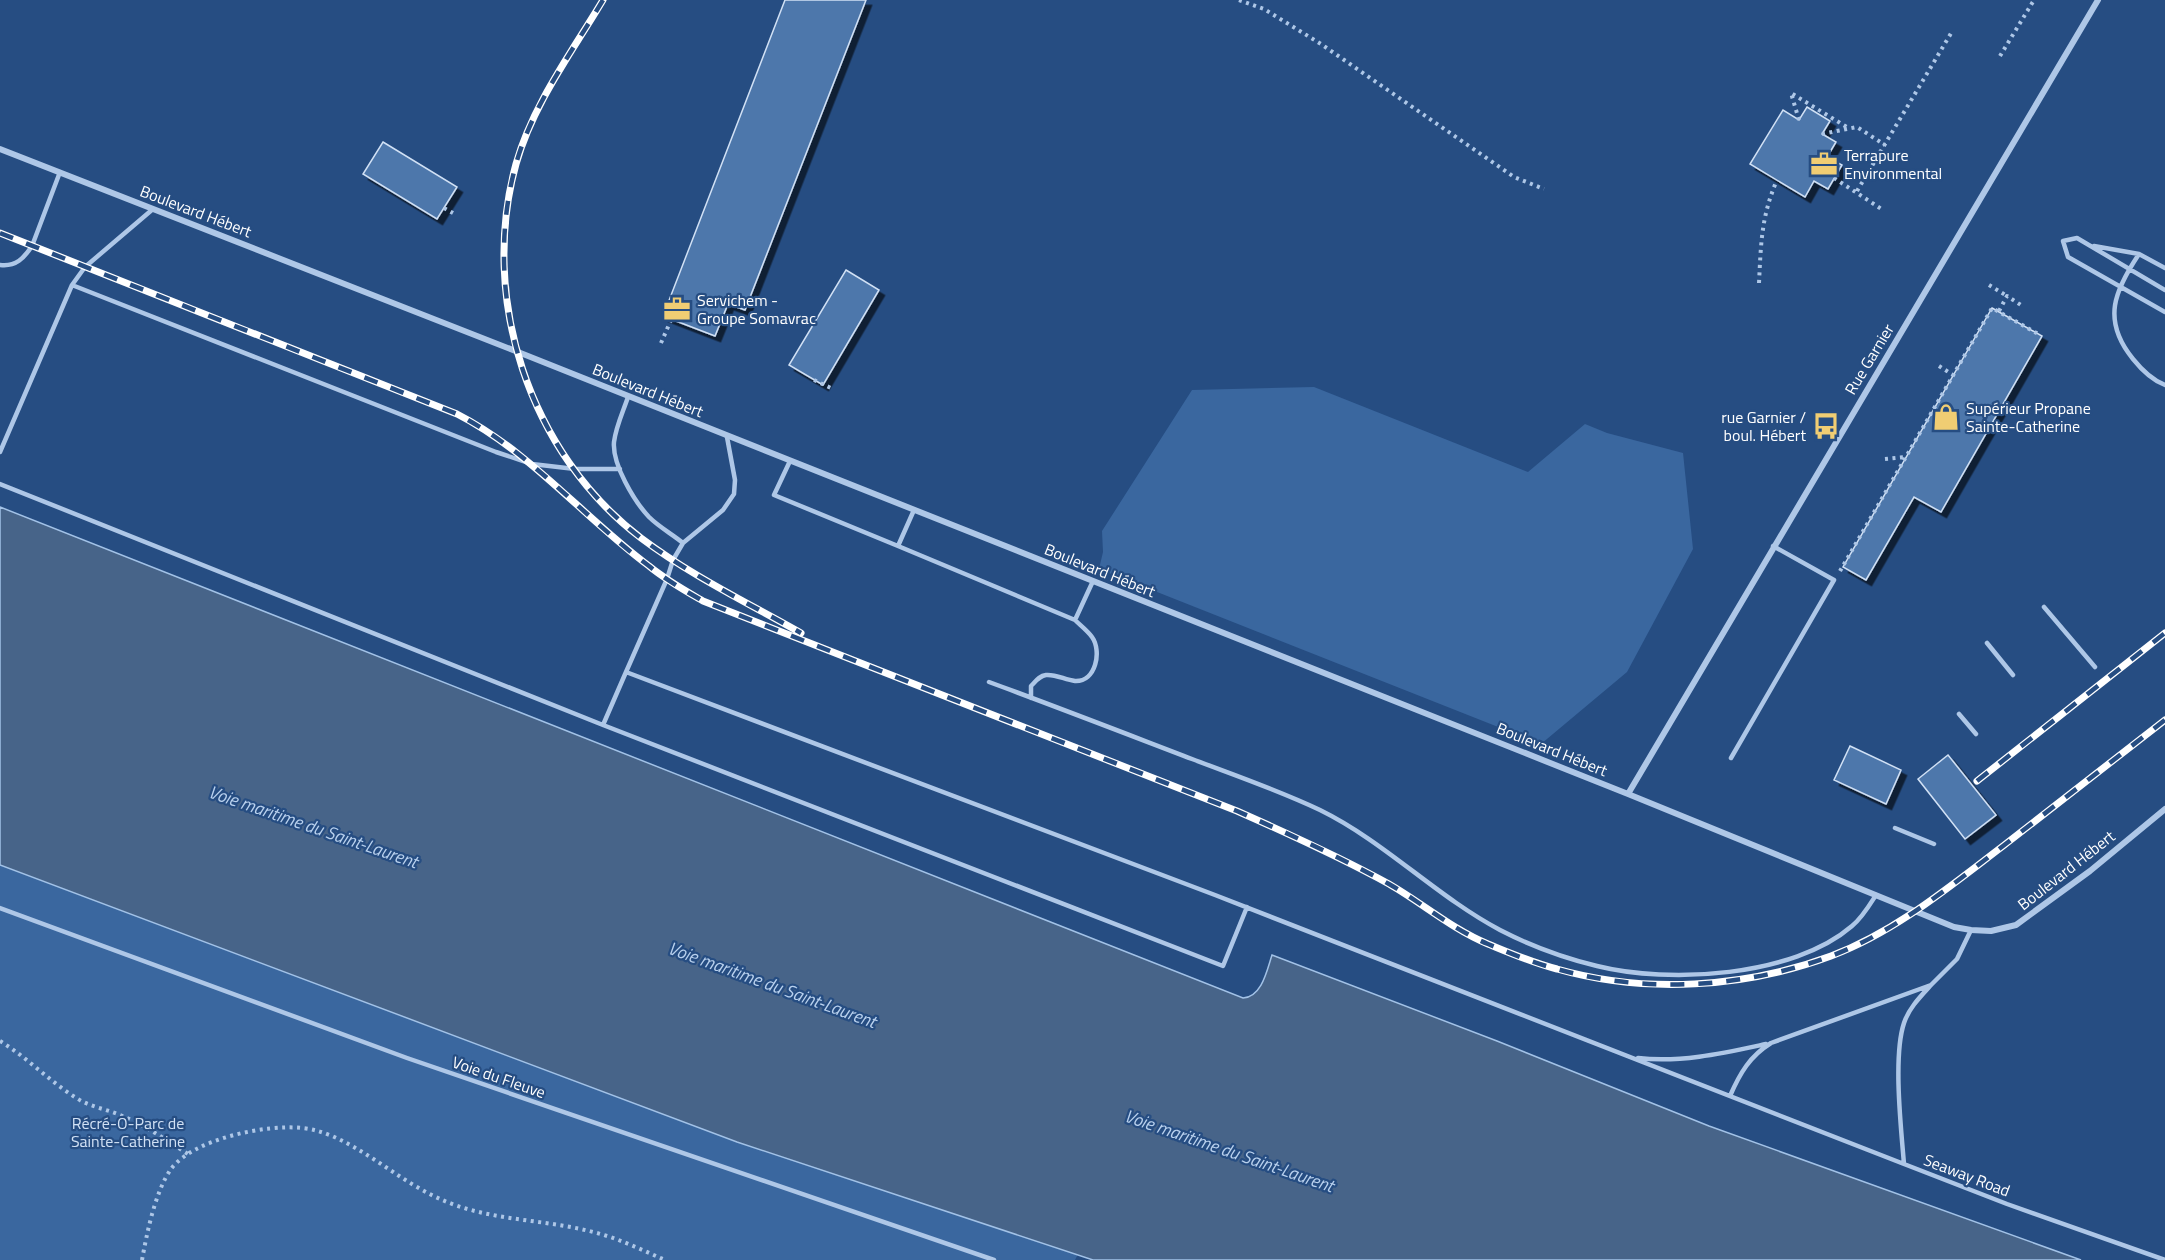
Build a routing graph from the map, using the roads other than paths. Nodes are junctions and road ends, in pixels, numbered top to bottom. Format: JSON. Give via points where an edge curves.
{"nodes":[{"id":1,"x":2098,"y":0,"type":"edge"},
{"id":2,"x":0,"y":149,"type":"edge"},
{"id":3,"x":60,"y":172,"type":"junction"},
{"id":4,"x":153,"y":209,"type":"junction"},
{"id":5,"x":2092,"y":246,"type":"junction"},
{"id":6,"x":2139,"y":254,"type":"junction"},
{"id":7,"x":0,"y":265,"type":"edge"},
{"id":8,"x":2165,"y":268,"type":"edge"},
{"id":9,"x":2129,"y":269,"type":"junction"},
{"id":10,"x":72,"y":285,"type":"junction"},
{"id":11,"x":2119,"y":286,"type":"junction"},
{"id":12,"x":2165,"y":290,"type":"edge"},
{"id":13,"x":2165,"y":312,"type":"edge"},
{"id":14,"x":2165,"y":385,"type":"edge"},
{"id":15,"x":628,"y":397,"type":"junction"},
{"id":16,"x":727,"y":436,"type":"junction"},
{"id":17,"x":0,"y":452,"type":"edge"},
{"id":18,"x":790,"y":461,"type":"junction"},
{"id":19,"x":620,"y":469,"type":"junction"},
{"id":20,"x":0,"y":484,"type":"edge"},
{"id":21,"x":914,"y":510,"type":"junction"},
{"id":22,"x":682,"y":543,"type":"junction"},
{"id":23,"x":898,"y":546,"type":"junction"},
{"id":24,"x":1773,"y":546,"type":"junction"},
{"id":25,"x":1093,"y":581,"type":"junction"},
{"id":26,"x":2044,"y":607,"type":"dead end"},
{"id":27,"x":1075,"y":620,"type":"junction"},
{"id":28,"x":1987,"y":643,"type":"dead end"},
{"id":29,"x":2094,"y":668,"type":"dead end"},
{"id":30,"x":626,"y":672,"type":"junction"},
{"id":31,"x":2013,"y":675,"type":"dead end"},
{"id":32,"x":989,"y":682,"type":"dead end"},
{"id":33,"x":1032,"y":698,"type":"junction"},
{"id":34,"x":1959,"y":714,"type":"dead end"},
{"id":35,"x":603,"y":725,"type":"junction"},
{"id":36,"x":1976,"y":734,"type":"dead end"},
{"id":37,"x":1731,"y":758,"type":"dead end"},
{"id":38,"x":1628,"y":794,"type":"junction"},
{"id":39,"x":2165,"y":809,"type":"edge"},
{"id":40,"x":1895,"y":828,"type":"dead end"},
{"id":41,"x":1934,"y":844,"type":"dead end"},
{"id":42,"x":1876,"y":895,"type":"junction"},
{"id":43,"x":1247,"y":907,"type":"junction"},
{"id":44,"x":0,"y":908,"type":"edge"},
{"id":45,"x":1971,"y":930,"type":"junction"},
{"id":46,"x":1931,"y":985,"type":"junction"},
{"id":47,"x":1772,"y":1043,"type":"junction"},
{"id":48,"x":1630,"y":1057,"type":"junction"},
{"id":49,"x":1730,"y":1096,"type":"junction"},
{"id":50,"x":1904,"y":1164,"type":"junction"},
{"id":51,"x":994,"y":1260,"type":"edge"},
{"id":52,"x":2165,"y":1260,"type":"edge"}],
"edges":[{"from":1,"to":24,"type":"street","name":"Rue Garnier"},
{"from":2,"to":3,"type":"street","name":"Boulevard Hébert"},
{"from":3,"to":4,"type":"street","name":"Boulevard Hébert"},
{"from":3,"to":7,"type":"lane","via":[[26,256],[15,264]]},
{"from":4,"to":10,"type":"lane","via":[[85,267]]},
{"from":4,"to":15,"type":"street","name":"Boulevard Hébert"},
{"from":5,"to":6,"type":"lane"},
{"from":5,"to":9,"type":"lane"},
{"from":5,"to":11,"type":"lane","via":[[2077,238],[2063,241],[2068,256]]},
{"from":6,"to":8,"type":"lane"},
{"from":6,"to":9,"type":"lane"},
{"from":9,"to":11,"type":"lane"},
{"from":9,"to":12,"type":"lane"},
{"from":10,"to":17,"type":"lane"},
{"from":10,"to":19,"type":"lane","via":[[532,464]]},
{"from":11,"to":13,"type":"lane"},
{"from":11,"to":14,"type":"lane","via":[[2114,305],[2117,333],[2138,366]]},
{"from":15,"to":16,"type":"street","name":"Boulevard Hébert"},
{"from":15,"to":19,"type":"lane","via":[[614,444]]},
{"from":16,"to":18,"type":"street","name":"Boulevard Hébert"},
{"from":16,"to":22,"type":"lane","via":[[734,494],[723,510]]},
{"from":18,"to":21,"type":"street","name":"Boulevard Hébert"},
{"from":18,"to":23,"type":"lane","via":[[774,495]]},
{"from":19,"to":22,"type":"lane","via":[[634,498],[650,518]]},
{"from":20,"to":35,"type":"lane"},
{"from":21,"to":23,"type":"lane"},
{"from":21,"to":25,"type":"street","name":"Boulevard Hébert"},
{"from":22,"to":30,"type":"lane"},
{"from":23,"to":27,"type":"lane"},
{"from":24,"to":37,"type":"lane","via":[[1834,580]]},
{"from":24,"to":38,"type":"street","name":"Rue Garnier"},
{"from":25,"to":27,"type":"lane"},
{"from":25,"to":38,"type":"street","name":"Boulevard Hébert"},
{"from":26,"to":29,"type":"lane"},
{"from":27,"to":33,"type":"lane","via":[[1093,638],[1097,657],[1094,669],[1086,678],[1076,681],[1048,675],[1039,678],[1031,686]]},
{"from":28,"to":31,"type":"lane"},
{"from":30,"to":35,"type":"lane"},
{"from":30,"to":43,"type":"lane"},
{"from":32,"to":33,"type":"lane"},
{"from":33,"to":42,"type":"lane","via":[[1320,811],[1369,838],[1467,911],[1502,931],[1598,967],[1649,974],[1748,970],[1800,956],[1834,939],[1852,927]]},
{"from":34,"to":36,"type":"lane"},
{"from":35,"to":43,"type":"lane","via":[[1223,966]]},
{"from":38,"to":42,"type":"street","name":"Boulevard Hébert"},
{"from":39,"to":45,"type":"street","name":"Boulevard Hébert","via":[[2016,926],[1991,932]]},
{"from":40,"to":41,"type":"lane"},
{"from":42,"to":45,"type":"street","name":"Boulevard Hébert","via":[[1954,927]]},
{"from":43,"to":48,"type":"lane"},
{"from":44,"to":51,"type":"lane","name":"Voie du Fleuve","via":[[407,1058]]},
{"from":45,"to":46,"type":"lane","name":"Seaway Road","via":[[1957,959]]},
{"from":46,"to":47,"type":"lane"},
{"from":46,"to":50,"type":"lane","name":"Seaway Road","via":[[1915,1002],[1900,1042]]},
{"from":47,"to":48,"type":"lane","via":[[1710,1056]]},
{"from":47,"to":49,"type":"lane","via":[[1746,1065]]},
{"from":48,"to":49,"type":"lane"},
{"from":49,"to":50,"type":"lane"},
{"from":50,"to":52,"type":"lane","name":"Seaway Road"}]}
